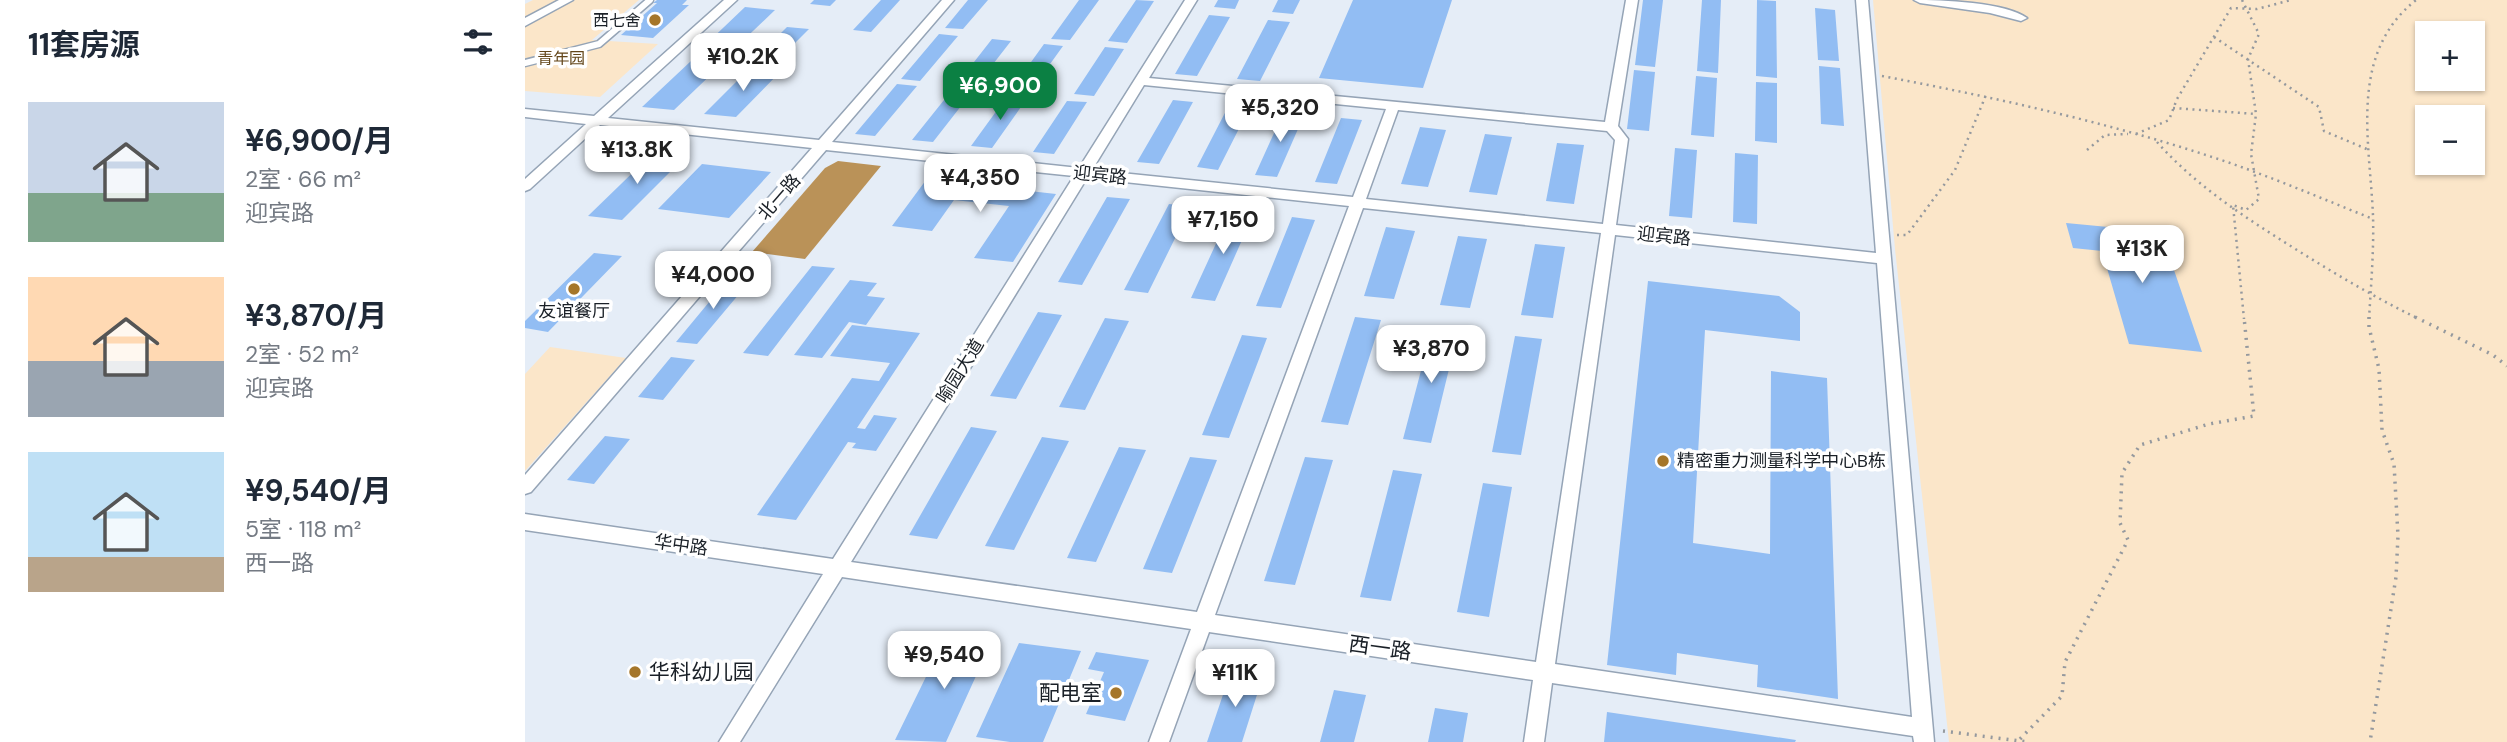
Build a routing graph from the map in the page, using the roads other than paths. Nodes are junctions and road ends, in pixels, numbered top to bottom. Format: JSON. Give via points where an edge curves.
{"nodes":[{"id":1,"x":567,"y":0,"type":"edge"},
{"id":2,"x":650,"y":0,"type":"edge"},
{"id":3,"x":731,"y":0,"type":"edge"},
{"id":4,"x":948,"y":0,"type":"edge"},
{"id":5,"x":1191,"y":0,"type":"edge"},
{"id":6,"x":1632,"y":0,"type":"edge"},
{"id":7,"x":1862,"y":0,"type":"edge"},
{"id":8,"x":1920,"y":0,"type":"edge"},
{"id":9,"x":2021,"y":18,"type":"dead end"},
{"id":10,"x":525,"y":23,"type":"edge"},
{"id":11,"x":525,"y":62,"type":"edge"},
{"id":12,"x":1140,"y":81,"type":"junction"},
{"id":13,"x":1393,"y":106,"type":"junction"},
{"id":14,"x":525,"y":113,"type":"edge"},
{"id":15,"x":598,"y":121,"type":"junction"},
{"id":16,"x":1611,"y":127,"type":"junction"},
{"id":17,"x":824,"y":145,"type":"junction"},
{"id":18,"x":1083,"y":173,"type":"junction"},
{"id":19,"x":525,"y":186,"type":"edge"},
{"id":20,"x":1358,"y":203,"type":"junction"},
{"id":21,"x":1609,"y":230,"type":"junction"},
{"id":22,"x":1884,"y":259,"type":"junction"},
{"id":23,"x":525,"y":487,"type":"edge"},
{"id":24,"x":525,"y":522,"type":"edge"},
{"id":25,"x":837,"y":568,"type":"junction"},
{"id":26,"x":1203,"y":622,"type":"junction"},
{"id":27,"x":1544,"y":673,"type":"junction"},
{"id":28,"x":1923,"y":735,"type":"edge"},
{"id":29,"x":729,"y":742,"type":"edge"},
{"id":30,"x":1159,"y":742,"type":"edge"},
{"id":31,"x":1534,"y":742,"type":"edge"}],
"edges":[{"from":1,"to":10,"type":"street"},
{"from":2,"to":11,"type":"lane","via":[[599,44]]},
{"from":3,"to":15,"type":"street"},
{"from":4,"to":17,"type":"street","name":"北一路"},
{"from":5,"to":12,"type":"street","name":"喻园大道"},
{"from":6,"to":16,"type":"street"},
{"from":7,"to":22,"type":"street"},
{"from":8,"to":9,"type":"street"},
{"from":12,"to":13,"type":"street"},
{"from":12,"to":18,"type":"street","name":"喻园大道"},
{"from":13,"to":16,"type":"street"},
{"from":13,"to":20,"type":"street"},
{"from":14,"to":15,"type":"street","name":"迎宾路"},
{"from":15,"to":17,"type":"street","name":"迎宾路"},
{"from":15,"to":19,"type":"street"},
{"from":16,"to":21,"type":"street","via":[[1622,139]]},
{"from":17,"to":18,"type":"street","name":"迎宾路"},
{"from":17,"to":23,"type":"street","name":"北一路"},
{"from":18,"to":20,"type":"street","name":"迎宾路"},
{"from":18,"to":25,"type":"street","name":"喻园大道"},
{"from":20,"to":21,"type":"street","name":"迎宾路"},
{"from":20,"to":26,"type":"street"},
{"from":21,"to":22,"type":"street","name":"迎宾路"},
{"from":21,"to":27,"type":"street"},
{"from":22,"to":28,"type":"street"},
{"from":24,"to":25,"type":"street","name":"华中路"},
{"from":25,"to":26,"type":"street","name":"西一路"},
{"from":25,"to":29,"type":"street","name":"喻园大道"},
{"from":26,"to":27,"type":"street","name":"西一路"},
{"from":26,"to":30,"type":"street"},
{"from":27,"to":28,"type":"street","name":"西一路"},
{"from":27,"to":31,"type":"street"}]}
